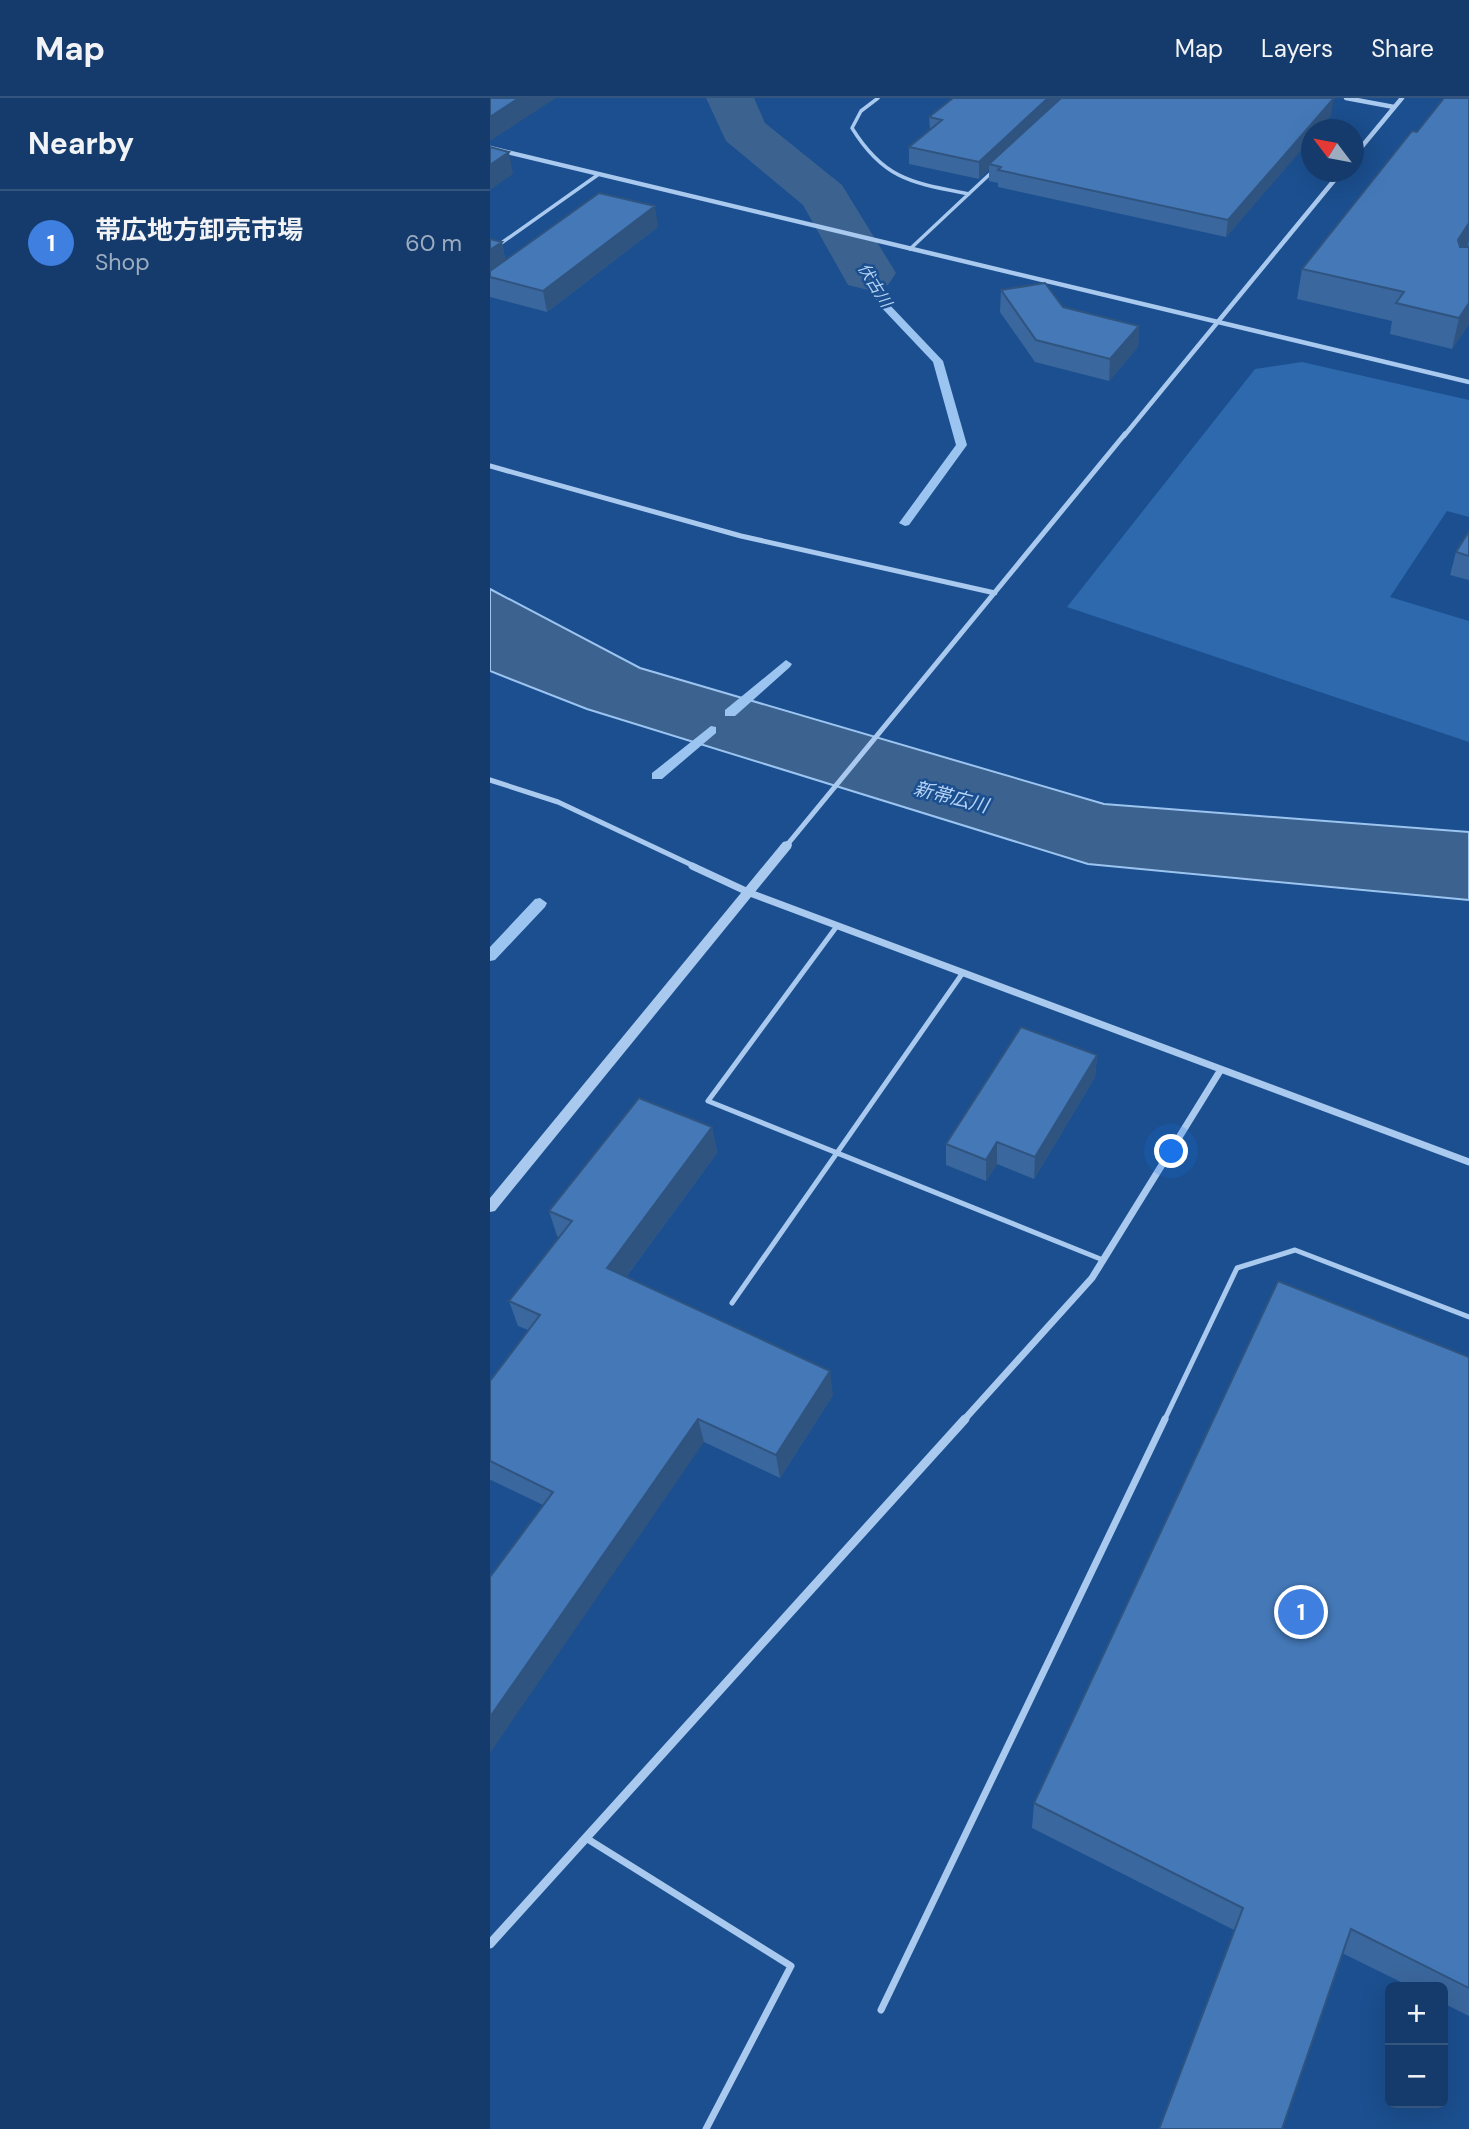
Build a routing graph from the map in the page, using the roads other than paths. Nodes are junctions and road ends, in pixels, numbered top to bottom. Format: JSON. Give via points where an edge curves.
{"nodes":[{"id":1,"x":878,"y":98,"type":"edge"},
{"id":2,"x":1346,"y":98,"type":"edge"},
{"id":3,"x":1402,"y":98,"type":"edge"},
{"id":4,"x":1394,"y":107,"type":"junction"},
{"id":5,"x":1364,"y":143,"type":"edge"},
{"id":6,"x":490,"y":148,"type":"edge"},
{"id":7,"x":997,"y":168,"type":"edge"},
{"id":8,"x":599,"y":174,"type":"junction"},
{"id":9,"x":1333,"y":182,"type":"edge"},
{"id":10,"x":968,"y":194,"type":"junction"},
{"id":11,"x":910,"y":249,"type":"junction"},
{"id":12,"x":490,"y":251,"type":"edge"},
{"id":13,"x":1217,"y":322,"type":"junction"},
{"id":14,"x":1469,"y":382,"type":"edge"},
{"id":15,"x":490,"y":466,"type":"edge"},
{"id":16,"x":995,"y":593,"type":"junction"},
{"id":17,"x":490,"y":780,"type":"edge"},
{"id":18,"x":787,"y":845,"type":"joint"},
{"id":19,"x":750,"y":893,"type":"junction"},
{"id":20,"x":837,"y":926,"type":"junction"},
{"id":21,"x":962,"y":974,"type":"junction"},
{"id":22,"x":1220,"y":1071,"type":"junction"},
{"id":23,"x":837,"y":1153,"type":"junction"},
{"id":24,"x":1469,"y":1162,"type":"edge"},
{"id":25,"x":490,"y":1207,"type":"edge"},
{"id":26,"x":1103,"y":1260,"type":"junction"},
{"id":27,"x":732,"y":1303,"type":"dead end"},
{"id":28,"x":1469,"y":1317,"type":"edge"},
{"id":29,"x":586,"y":1838,"type":"junction"},
{"id":30,"x":490,"y":1944,"type":"edge"},
{"id":31,"x":881,"y":2010,"type":"dead end"},
{"id":32,"x":706,"y":2129,"type":"edge"}],
"edges":[{"from":1,"to":10,"type":"lane","via":[[861,111],[852,128],[867,156],[895,178]]},
{"from":2,"to":4,"type":"street"},
{"from":3,"to":4,"type":"street"},
{"from":4,"to":5,"type":"street"},
{"from":6,"to":8,"type":"street"},
{"from":7,"to":10,"type":"lane"},
{"from":8,"to":11,"type":"street"},
{"from":8,"to":12,"type":"lane"},
{"from":9,"to":13,"type":"street"},
{"from":10,"to":11,"type":"lane"},
{"from":11,"to":13,"type":"street"},
{"from":13,"to":14,"type":"street"},
{"from":13,"to":16,"type":"street"},
{"from":15,"to":16,"type":"street","via":[[671,520]]},
{"from":16,"to":18,"type":"street"},
{"from":17,"to":19,"type":"street","via":[[558,802]]},
{"from":18,"to":19,"type":"street"},
{"from":19,"to":20,"type":"street"},
{"from":19,"to":25,"type":"street"},
{"from":20,"to":21,"type":"street"},
{"from":20,"to":23,"type":"lane","via":[[708,1101]]},
{"from":21,"to":22,"type":"street"},
{"from":21,"to":23,"type":"lane"},
{"from":22,"to":24,"type":"street"},
{"from":22,"to":26,"type":"street"},
{"from":23,"to":26,"type":"lane"},
{"from":23,"to":27,"type":"lane"},
{"from":26,"to":29,"type":"street","via":[[1092,1278]]},
{"from":28,"to":31,"type":"lane","via":[[1295,1250],[1237,1268]]},
{"from":29,"to":30,"type":"street"},
{"from":29,"to":32,"type":"lane","via":[[791,1966]]}]}
